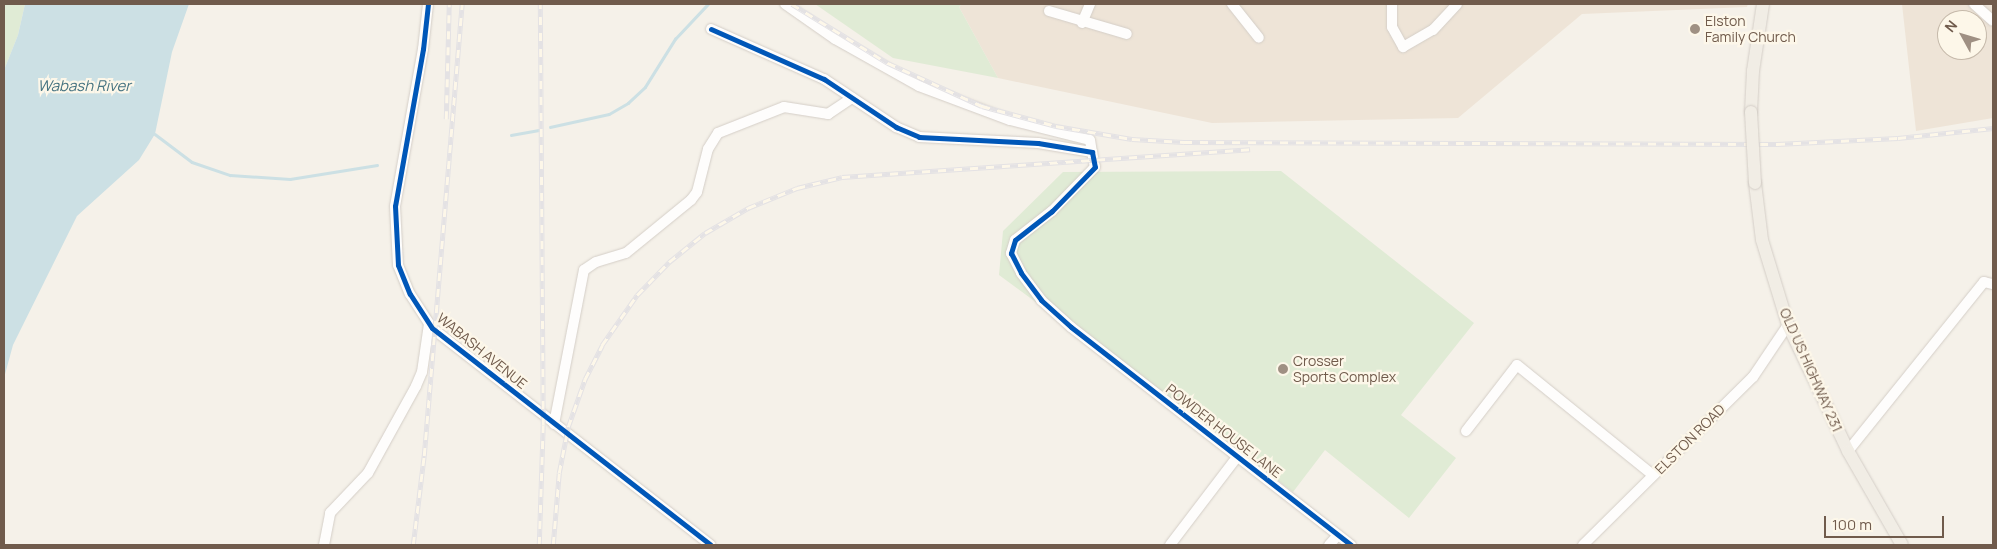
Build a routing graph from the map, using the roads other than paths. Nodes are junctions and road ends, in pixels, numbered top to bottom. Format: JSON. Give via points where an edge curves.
{"nodes":[{"id":1,"x":428,"y":4,"type":"edge"},
{"id":2,"x":785,"y":4,"type":"edge"},
{"id":3,"x":1090,"y":4,"type":"edge"},
{"id":4,"x":1232,"y":4,"type":"edge"},
{"id":5,"x":1392,"y":4,"type":"edge"},
{"id":6,"x":1457,"y":4,"type":"edge"},
{"id":7,"x":1763,"y":4,"type":"edge"},
{"id":8,"x":1974,"y":4,"type":"edge"},
{"id":9,"x":1049,"y":11,"type":"dead end"},
{"id":10,"x":1993,"y":21,"type":"edge"},
{"id":11,"x":1082,"y":23,"type":"junction"},
{"id":12,"x":712,"y":29,"type":"dead end"},
{"id":13,"x":1127,"y":34,"type":"dead end"},
{"id":14,"x":1258,"y":38,"type":"dead end"},
{"id":15,"x":852,"y":98,"type":"junction"},
{"id":16,"x":1092,"y":152,"type":"junction"},
{"id":17,"x":1993,"y":284,"type":"edge"},
{"id":18,"x":429,"y":324,"type":"junction"},
{"id":19,"x":1788,"y":325,"type":"junction"},
{"id":20,"x":554,"y":424,"type":"junction"},
{"id":21,"x":1466,"y":431,"type":"dead end"},
{"id":22,"x":1848,"y":451,"type":"junction"},
{"id":23,"x":1238,"y":456,"type":"junction"},
{"id":24,"x":1654,"y":475,"type":"junction"},
{"id":25,"x":1338,"y":535,"type":"junction"},
{"id":26,"x":324,"y":545,"type":"edge"},
{"id":27,"x":710,"y":545,"type":"edge"},
{"id":28,"x":1170,"y":545,"type":"edge"},
{"id":29,"x":1329,"y":545,"type":"edge"},
{"id":30,"x":1351,"y":545,"type":"edge"},
{"id":31,"x":1582,"y":545,"type":"edge"},
{"id":32,"x":1902,"y":545,"type":"edge"}],
"edges":[{"from":1,"to":18,"type":"street","name":"WABASH AVENUE","via":[[395,206],[395,223],[400,272]]},
{"from":2,"to":16,"type":"street","via":[[834,39],[919,86],[1010,120],[1090,140]]},
{"from":3,"to":11,"type":"street"},
{"from":4,"to":14,"type":"street"},
{"from":5,"to":6,"type":"street","via":[[1392,27],[1403,47],[1437,27]]},
{"from":7,"to":19,"type":"main road","name":"OLD US HIGHWAY 231","bridge":true,"via":[[1753,71],[1754,183],[1762,240]]},
{"from":8,"to":10,"type":"street"},
{"from":9,"to":11,"type":"street"},
{"from":11,"to":13,"type":"street"},
{"from":12,"to":15,"type":"street","via":[[810,72]]},
{"from":15,"to":16,"type":"street","via":[[896,127],[919,137],[1038,143]]},
{"from":15,"to":20,"type":"street","via":[[828,114],[784,107],[718,133],[708,149],[697,192],[691,200],[626,253],[596,262],[584,270]]},
{"from":16,"to":23,"type":"street","name":"POWDER HOUSE LANE","via":[[1095,167],[1069,195],[1018,237],[1012,247],[1014,261],[1041,300]]},
{"from":17,"to":22,"type":"street","via":[[1984,282]]},
{"from":18,"to":20,"type":"street","name":"WABASH AVENUE"},
{"from":18,"to":26,"type":"street","via":[[422,372],[416,386],[368,474],[330,513]]},
{"from":19,"to":22,"type":"main road","name":"OLD US HIGHWAY 231"},
{"from":19,"to":24,"type":"street","name":"ELSTON ROAD","via":[[1753,377]]},
{"from":20,"to":27,"type":"street","name":"WABASH AVENUE"},
{"from":21,"to":24,"type":"street","via":[[1517,365]]},
{"from":22,"to":32,"type":"main road","name":"OLD US HIGHWAY 231"},
{"from":23,"to":25,"type":"street","name":"POWDER HOUSE LANE"},
{"from":23,"to":28,"type":"street"},
{"from":24,"to":31,"type":"street","name":"ELSTON ROAD"},
{"from":25,"to":29,"type":"street"},
{"from":25,"to":30,"type":"street","name":"POWDER HOUSE LANE"}]}
